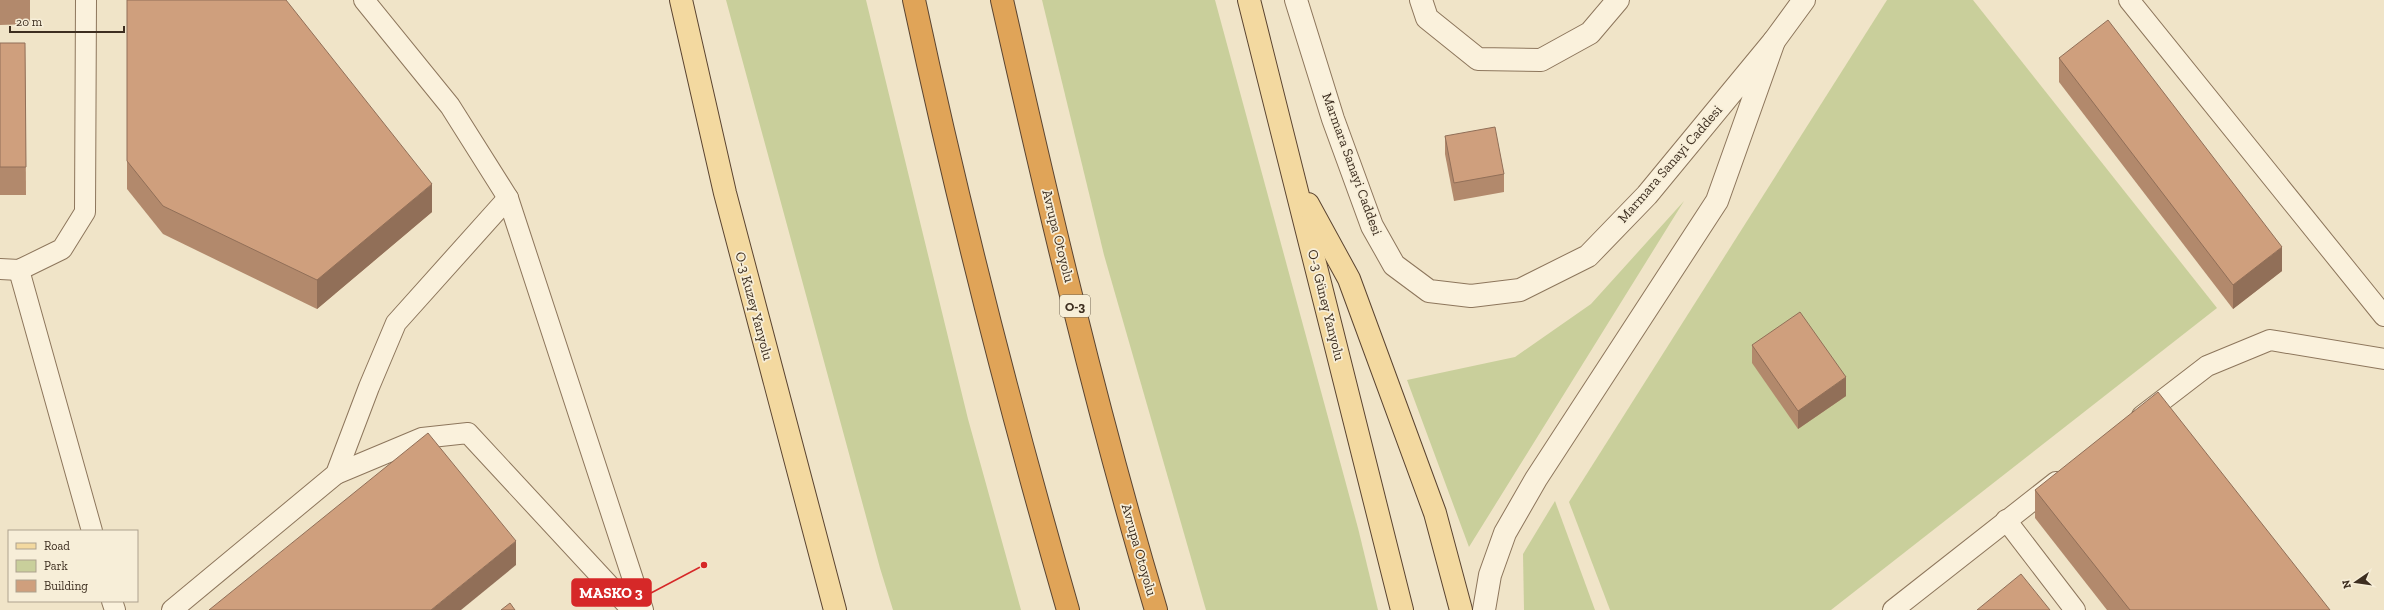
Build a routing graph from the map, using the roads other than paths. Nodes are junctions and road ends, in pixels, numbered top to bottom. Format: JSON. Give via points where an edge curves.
{"nodes":[{"id":1,"x":86,"y":0,"type":"edge"},
{"id":2,"x":364,"y":0,"type":"edge"},
{"id":3,"x":681,"y":0,"type":"edge"},
{"id":4,"x":914,"y":0,"type":"edge"},
{"id":5,"x":1002,"y":0,"type":"edge"},
{"id":6,"x":1249,"y":0,"type":"edge"},
{"id":7,"x":1296,"y":0,"type":"edge"},
{"id":8,"x":1421,"y":0,"type":"edge"},
{"id":9,"x":1618,"y":0,"type":"edge"},
{"id":10,"x":1804,"y":0,"type":"edge"},
{"id":11,"x":2129,"y":0,"type":"edge"},
{"id":12,"x":1774,"y":41,"type":"junction"},
{"id":13,"x":1294,"y":176,"type":"junction"},
{"id":14,"x":508,"y":198,"type":"junction"},
{"id":15,"x":10,"y":270,"type":"edge"},
{"id":16,"x":2384,"y":316,"type":"edge"},
{"id":17,"x":2384,"y":359,"type":"edge"},
{"id":18,"x":2125,"y":428,"type":"edge"},
{"id":19,"x":2069,"y":472,"type":"edge"},
{"id":20,"x":336,"y":474,"type":"junction"},
{"id":21,"x":2006,"y":520,"type":"junction"},
{"id":22,"x":92,"y":530,"type":"edge"},
{"id":23,"x":172,"y":610,"type":"edge"},
{"id":24,"x":632,"y":610,"type":"edge"},
{"id":25,"x":643,"y":610,"type":"edge"},
{"id":26,"x":835,"y":610,"type":"edge"},
{"id":27,"x":1068,"y":610,"type":"edge"},
{"id":28,"x":1156,"y":610,"type":"edge"},
{"id":29,"x":1402,"y":610,"type":"edge"},
{"id":30,"x":1461,"y":610,"type":"edge"},
{"id":31,"x":1484,"y":610,"type":"edge"},
{"id":32,"x":1893,"y":610,"type":"edge"},
{"id":33,"x":2075,"y":610,"type":"edge"}],
"edges":[{"from":1,"to":15,"type":"lane","via":[[85,212],[62,249]]},
{"from":2,"to":14,"type":"lane","via":[[450,106]]},
{"from":3,"to":26,"type":"main road","name":"O-3 Kuzey Yanyolu","via":[[725,193]]},
{"from":4,"to":27,"type":"highway","via":[[934,93],[1004,376]]},
{"from":5,"to":28,"type":"highway","name":"Avrupa Otoyolu","number":"O-3","via":[[1085,347],[1133,533]]},
{"from":6,"to":13,"type":"main road","name":"O-3 Güney Yanyolu"},
{"from":7,"to":12,"type":"street","name":"Marmara Sanayi Caddesi","via":[[1333,119],[1372,226],[1394,265],[1429,290],[1471,296],[1520,290],[1588,256],[1647,195]]},
{"from":8,"to":9,"type":"street","via":[[1427,18],[1478,59],[1541,60],[1590,33]]},
{"from":10,"to":12,"type":"street","name":"Marmara Sanayi Caddesi"},
{"from":11,"to":16,"type":"lane"},
{"from":12,"to":31,"type":"street","name":"Marmara Sanayi Caddesi","via":[[1716,200],[1536,479],[1509,527],[1490,575]]},
{"from":13,"to":29,"type":"main road","name":"O-3 Güney Yanyolu"},
{"from":13,"to":30,"type":"main road","via":[[1349,279],[1435,513]]},
{"from":14,"to":20,"type":"lane","via":[[396,323]]},
{"from":14,"to":25,"type":"lane"},
{"from":15,"to":22,"type":"lane"},
{"from":17,"to":18,"type":"lane","via":[[2270,340],[2207,366]]},
{"from":19,"to":21,"type":"lane"},
{"from":20,"to":23,"type":"lane"},
{"from":20,"to":24,"type":"lane","via":[[422,438],[468,433]]},
{"from":21,"to":32,"type":"lane"},
{"from":21,"to":33,"type":"lane"}]}
